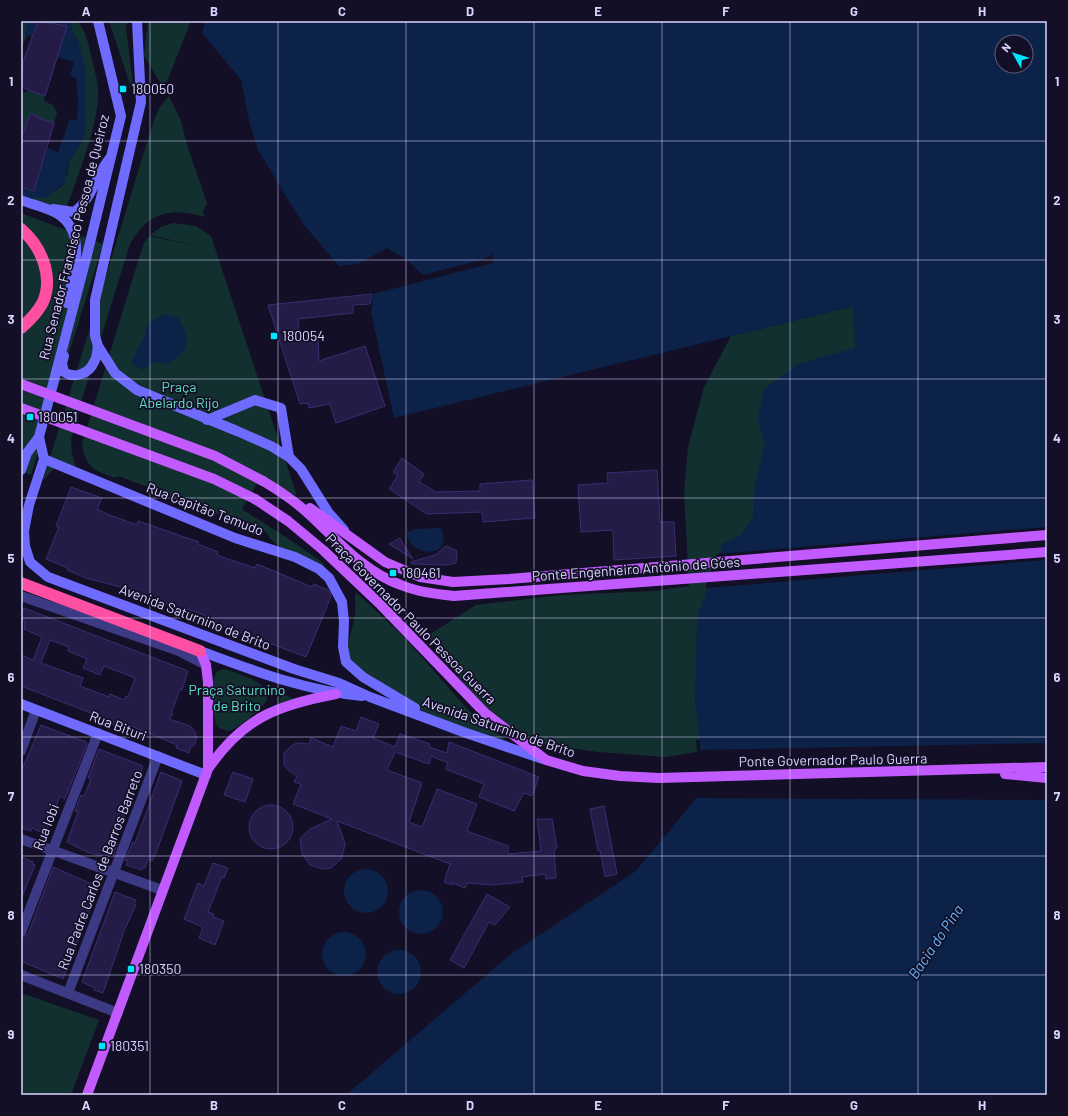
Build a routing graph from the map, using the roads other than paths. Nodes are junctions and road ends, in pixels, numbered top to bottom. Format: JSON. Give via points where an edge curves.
{"nodes":[{"id":1,"x":98,"y":21,"type":"edge"},
{"id":2,"x":137,"y":21,"type":"edge"},
{"id":3,"x":112,"y":155,"type":"junction"},
{"id":4,"x":21,"y":200,"type":"edge"},
{"id":5,"x":31,"y":204,"type":"junction"},
{"id":6,"x":21,"y":229,"type":"edge"},
{"id":7,"x":21,"y":328,"type":"edge"},
{"id":8,"x":66,"y":330,"type":"junction"},
{"id":9,"x":98,"y":346,"type":"junction"},
{"id":10,"x":21,"y":384,"type":"edge"},
{"id":11,"x":21,"y":408,"type":"edge"},
{"id":12,"x":207,"y":420,"type":"junction"},
{"id":13,"x":39,"y":437,"type":"junction"},
{"id":14,"x":24,"y":452,"type":"edge"},
{"id":15,"x":289,"y":457,"type":"junction"},
{"id":16,"x":44,"y":458,"type":"junction"},
{"id":17,"x":21,"y":470,"type":"edge"},
{"id":18,"x":289,"y":497,"type":"junction"},
{"id":19,"x":255,"y":499,"type":"joint"},
{"id":20,"x":345,"y":532,"type":"junction"},
{"id":21,"x":1047,"y":535,"type":"edge"},
{"id":22,"x":1047,"y":552,"type":"edge"},
{"id":23,"x":21,"y":583,"type":"edge"},
{"id":24,"x":21,"y":596,"type":"edge"},
{"id":25,"x":200,"y":650,"type":"junction"},
{"id":26,"x":206,"y":665,"type":"junction"},
{"id":27,"x":336,"y":694,"type":"junction"},
{"id":28,"x":370,"y":697,"type":"junction"},
{"id":29,"x":21,"y":704,"type":"edge"},
{"id":30,"x":36,"y":710,"type":"junction"},
{"id":31,"x":438,"y":722,"type":"junction"},
{"id":32,"x":98,"y":733,"type":"junction"},
{"id":33,"x":21,"y":751,"type":"edge"},
{"id":34,"x":158,"y":756,"type":"junction"},
{"id":35,"x":546,"y":760,"type":"junction"},
{"id":36,"x":1047,"y":767,"type":"edge"},
{"id":37,"x":970,"y":771,"type":"junction"},
{"id":38,"x":207,"y":772,"type":"junction"},
{"id":39,"x":620,"y":776,"type":"joint"},
{"id":40,"x":1047,"y":778,"type":"edge"},
{"id":41,"x":21,"y":839,"type":"edge"},
{"id":42,"x":52,"y":850,"type":"junction"},
{"id":43,"x":114,"y":873,"type":"junction"},
{"id":44,"x":162,"y":890,"type":"junction"},
{"id":45,"x":21,"y":932,"type":"edge"},
{"id":46,"x":21,"y":975,"type":"edge"},
{"id":47,"x":68,"y":993,"type":"junction"},
{"id":48,"x":118,"y":1013,"type":"junction"},
{"id":49,"x":87,"y":1095,"type":"edge"}],
"edges":[{"from":1,"to":3,"type":"main road","name":"Rua Senador Francisco Pessoa de Queiroz","via":[[121,116]]},
{"from":2,"to":9,"type":"main road","via":[[141,102],[95,300],[95,336]]},
{"from":3,"to":5,"type":"main road","via":[[101,168],[83,206],[74,212]]},
{"from":3,"to":8,"type":"main road","name":"Rua Senador Francisco Pessoa de Queiroz"},
{"from":4,"to":5,"type":"main road"},
{"from":5,"to":8,"type":"main road","via":[[60,215],[74,230],[76,252],[67,303]]},
{"from":6,"to":7,"type":"highway","via":[[32,238],[44,260],[47,278],[43,301],[32,318]]},
{"from":8,"to":9,"type":"main road","via":[[67,344],[62,368],[68,375],[79,375],[90,369],[95,362]]},
{"from":8,"to":13,"type":"main road","name":"Rua Senador Francisco Pessoa de Queiroz"},
{"from":9,"to":12,"type":"main road","via":[[114,373],[137,390]]},
{"from":10,"to":18,"type":"main road","name":"Ponte Engenheiro Antônio de Góes","bridge":true,"via":[[215,456],[264,480]]},
{"from":11,"to":19,"type":"main road","name":"Rua Capitão Temudo","bridge":true,"via":[[214,479]]},
{"from":12,"to":15,"type":"main road","via":[[271,446]]},
{"from":12,"to":15,"type":"main road","via":[[255,400],[281,408]]},
{"from":13,"to":14,"type":"main road"},
{"from":13,"to":16,"type":"main road"},
{"from":14,"to":17,"type":"main road"},
{"from":15,"to":20,"type":"main road","via":[[301,469],[328,512]]},
{"from":16,"to":28,"type":"main road","name":"Avenida Saturnino de Brito","via":[[29,505],[24,531],[30,562],[48,577],[294,669],[339,683]]},
{"from":16,"to":31,"type":"main road","name":"Rua Capitão Temudo","via":[[235,538],[295,557],[319,569],[329,578],[342,602],[346,662],[362,677]]},
{"from":18,"to":20,"type":"main road","name":"Ponte Engenheiro Antônio de Góes","via":[[299,500]]},
{"from":18,"to":22,"type":"main road","name":"Ponte Engenheiro Antônio de Góes","via":[[354,558],[380,575],[400,585],[426,593],[454,596]]},
{"from":19,"to":35,"type":"main road","name":"Praça Governador Paulo Pessoa Guerra","via":[[323,550],[379,603],[484,713]]},
{"from":20,"to":21,"type":"main road","name":"Ponte Engenheiro Antônio de Góes","via":[[364,549],[385,562],[420,577],[453,582],[509,580]]},
{"from":23,"to":25,"type":"highway"},
{"from":24,"to":26,"type":"street","via":[[179,651]]},
{"from":25,"to":26,"type":"main road"},
{"from":25,"to":27,"type":"main road","name":"Avenida Saturnino de Brito","via":[[265,675]]},
{"from":26,"to":38,"type":"main road"},
{"from":27,"to":28,"type":"main road","name":"Avenida Saturnino de Brito"},
{"from":27,"to":38,"type":"main road","via":[[279,709],[244,727],[220,751]]},
{"from":28,"to":31,"type":"main road","name":"Avenida Saturnino de Brito"},
{"from":29,"to":30,"type":"main road","name":"Rua Bituri"},
{"from":30,"to":32,"type":"main road","name":"Rua Bituri"},
{"from":30,"to":33,"type":"street"},
{"from":31,"to":35,"type":"main road","name":"Avenida Saturnino de Brito"},
{"from":32,"to":34,"type":"main road","name":"Rua Bituri"},
{"from":32,"to":42,"type":"street","name":"Rua Iobi"},
{"from":34,"to":38,"type":"main road","name":"Rua Bituri"},
{"from":34,"to":43,"type":"street","name":"Rua Padre Carlos de Barros Barreto"},
{"from":35,"to":39,"type":"main road","name":"Avenida Saturnino de Brito","via":[[584,771]]},
{"from":36,"to":37,"type":"main road","name":"Ponte Governador Paulo Guerra"},
{"from":37,"to":39,"type":"main road","name":"Ponte Governador Paulo Guerra","via":[[659,778]]},
{"from":37,"to":40,"type":"main road"},
{"from":38,"to":44,"type":"main road"},
{"from":41,"to":42,"type":"street"},
{"from":42,"to":43,"type":"street"},
{"from":42,"to":45,"type":"street","name":"Rua Iobi"},
{"from":43,"to":44,"type":"street"},
{"from":43,"to":47,"type":"street","name":"Rua Padre Carlos de Barros Barreto"},
{"from":44,"to":48,"type":"main road"},
{"from":46,"to":47,"type":"street"},
{"from":47,"to":48,"type":"street"},
{"from":48,"to":49,"type":"main road"}]}
